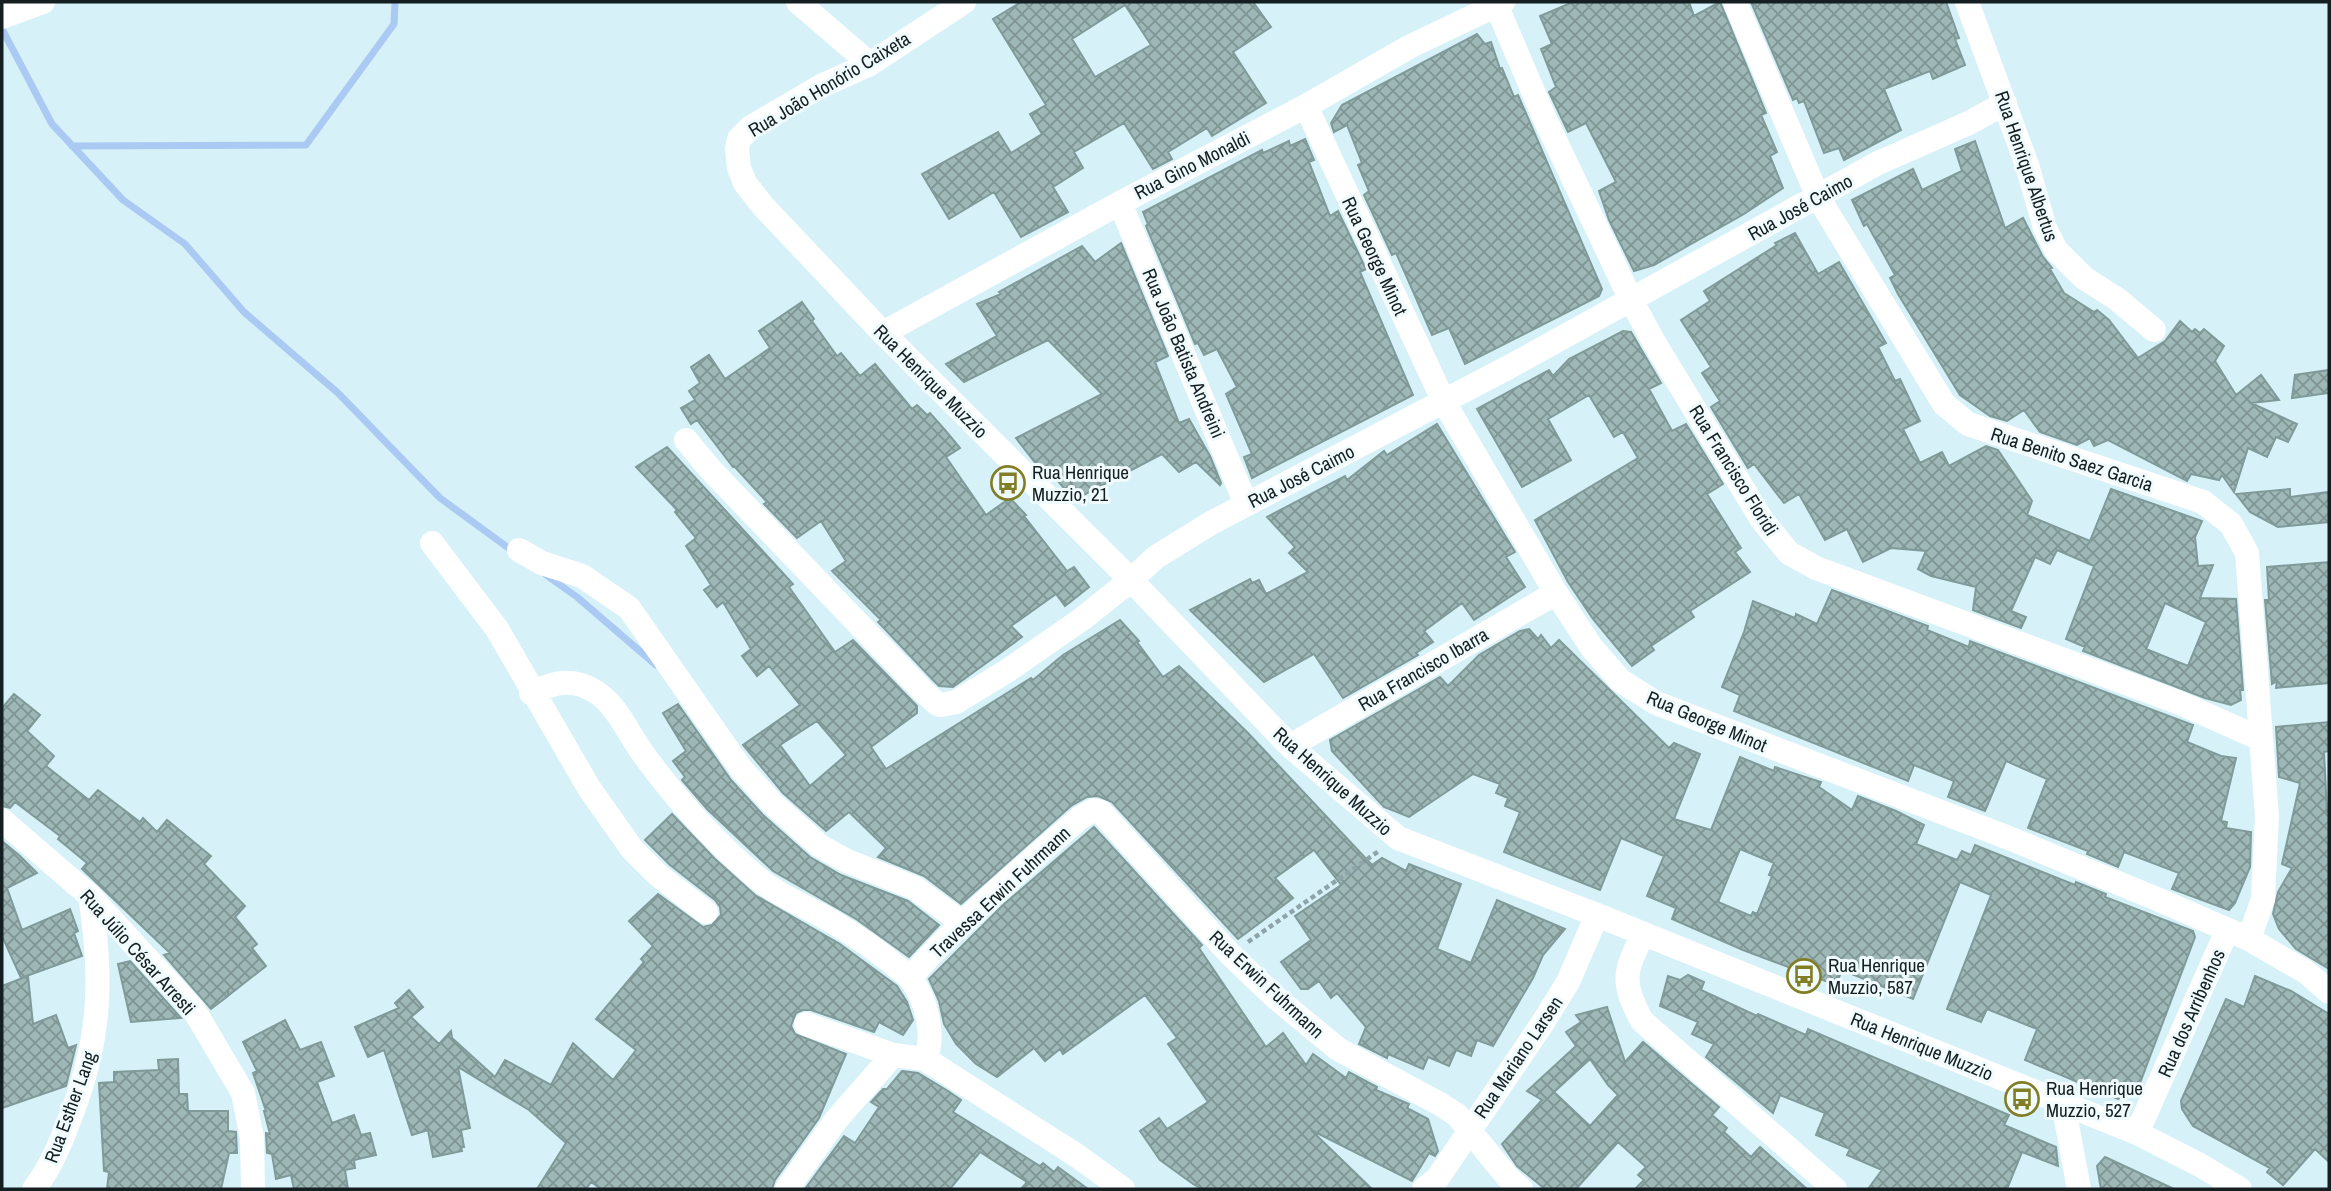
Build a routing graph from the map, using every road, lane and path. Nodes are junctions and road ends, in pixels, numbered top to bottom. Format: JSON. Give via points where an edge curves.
{"nodes":[{"id":1,"x":43,"y":2,"type":"edge"},
{"id":2,"x":798,"y":2,"type":"edge"},
{"id":3,"x":1735,"y":2,"type":"edge"},
{"id":4,"x":1968,"y":2,"type":"edge"},
{"id":5,"x":959,"y":3,"type":"edge"},
{"id":6,"x":1499,"y":3,"type":"edge"},
{"id":7,"x":6,"y":15,"type":"edge"},
{"id":8,"x":870,"y":64,"type":"junction"},
{"id":9,"x":2006,"y":103,"type":"junction"},
{"id":10,"x":1306,"y":106,"type":"junction"},
{"id":11,"x":737,"y":149,"type":"joint"},
{"id":12,"x":1818,"y":197,"type":"junction"},
{"id":13,"x":1120,"y":203,"type":"junction"},
{"id":14,"x":1631,"y":300,"type":"junction"},
{"id":15,"x":2154,"y":330,"type":"dead end"},
{"id":16,"x":883,"y":333,"type":"junction"},
{"id":17,"x":1444,"y":402,"type":"junction"},
{"id":18,"x":686,"y":440,"type":"dead end"},
{"id":19,"x":1246,"y":504,"type":"junction"},
{"id":20,"x":432,"y":543,"type":"dead end"},
{"id":21,"x":519,"y":550,"type":"dead end"},
{"id":22,"x":1131,"y":580,"type":"junction"},
{"id":23,"x":1556,"y":593,"type":"junction"},
{"id":24,"x":531,"y":693,"type":"junction"},
{"id":25,"x":2261,"y":739,"type":"junction"},
{"id":26,"x":1290,"y":746,"type":"junction"},
{"id":27,"x":1094,"y":810,"type":"joint"},
{"id":28,"x":2,"y":820,"type":"edge"},
{"id":29,"x":1398,"y":838,"type":"junction"},
{"id":30,"x":90,"y":896,"type":"junction"},
{"id":31,"x":706,"y":912,"type":"dead end"},
{"id":32,"x":1597,"y":915,"type":"junction"},
{"id":33,"x":961,"y":922,"type":"junction"},
{"id":34,"x":1643,"y":934,"type":"junction"},
{"id":35,"x":2238,"y":935,"type":"junction"},
{"id":36,"x":1230,"y":954,"type":"junction"},
{"id":37,"x":910,"y":978,"type":"junction"},
{"id":38,"x":2329,"y":992,"type":"edge"},
{"id":39,"x":806,"y":1024,"type":"dead end"},
{"id":40,"x":894,"y":1055,"type":"junction"},
{"id":41,"x":925,"y":1059,"type":"junction"},
{"id":42,"x":2063,"y":1103,"type":"junction"},
{"id":43,"x":1468,"y":1131,"type":"junction"},
{"id":44,"x":2137,"y":1133,"type":"junction"},
{"id":45,"x":34,"y":1189,"type":"edge"},
{"id":46,"x":253,"y":1189,"type":"edge"},
{"id":47,"x":788,"y":1189,"type":"edge"},
{"id":48,"x":1123,"y":1189,"type":"edge"},
{"id":49,"x":1424,"y":1189,"type":"edge"},
{"id":50,"x":1521,"y":1189,"type":"edge"},
{"id":51,"x":1835,"y":1189,"type":"edge"},
{"id":52,"x":2079,"y":1189,"type":"edge"},
{"id":53,"x":2240,"y":1189,"type":"edge"}],
"edges":[{"from":1,"to":7,"type":"street"},
{"from":2,"to":8,"type":"street"},
{"from":3,"to":12,"type":"street","name":"Rua Benito Saez Garcia"},
{"from":4,"to":9,"type":"street","name":"Rua Henrique Albertus"},
{"from":5,"to":8,"type":"street","name":"Rua João Honório Caixeta"},
{"from":6,"to":10,"type":"street","name":"Rua Gino Monaldi","via":[[1409,47]]},
{"from":6,"to":14,"type":"street","name":"Rua Francisco Floridi","via":[[1544,117]]},
{"from":8,"to":11,"type":"street","name":"Rua João Honório Caixeta","via":[[751,127],[739,139]]},
{"from":9,"to":12,"type":"street","name":"Rua José Caimo","via":[[1878,163]]},
{"from":9,"to":15,"type":"street","name":"Rua Henrique Albertus","via":[[2056,250],[2084,278]]},
{"from":10,"to":13,"type":"street","name":"Rua Gino Monaldi"},
{"from":10,"to":17,"type":"street","name":"Rua George Minot"},
{"from":11,"to":16,"type":"street","name":"Rua Henrique Muzzio","via":[[739,168],[753,194]]},
{"from":12,"to":14,"type":"street","name":"Rua José Caimo"},
{"from":12,"to":25,"type":"street","name":"Rua Benito Saez Garcia","via":[[1944,404],[1968,424],[2203,502],[2231,524],[2247,553]]},
{"from":13,"to":16,"type":"street","name":"Rua Gino Monaldi"},
{"from":13,"to":19,"type":"street","name":"Rua João Batista Andreini"},
{"from":14,"to":17,"type":"street","name":"Rua José Caimo"},
{"from":14,"to":25,"type":"street","name":"Rua Francisco Floridi","via":[[1762,520],[1789,553],[1816,568],[2180,703]]},
{"from":16,"to":22,"type":"street","name":"Rua Henrique Muzzio"},
{"from":17,"to":19,"type":"street","name":"Rua José Caimo"},
{"from":17,"to":23,"type":"street","name":"Rua George Minot"},
{"from":18,"to":22,"type":"street","name":"Rua José Caimo","via":[[941,705],[956,702],[1007,671]]},
{"from":19,"to":22,"type":"street","name":"Rua José Caimo","via":[[1156,556]]},
{"from":20,"to":24,"type":"street","via":[[497,629]]},
{"from":21,"to":33,"type":"street","via":[[582,576],[629,608],[742,770],[820,846],[915,888]]},
{"from":22,"to":26,"type":"street","name":"Rua Henrique Muzzio"},
{"from":23,"to":26,"type":"street","name":"Rua Francisco Ibarra"},
{"from":23,"to":35,"type":"street","name":"Rua George Minot","via":[[1592,649],[1621,681],[1656,704],[2010,838]]},
{"from":24,"to":31,"type":"street","via":[[632,849]]},
{"from":24,"to":37,"type":"street","via":[[554,683],[577,682],[599,694],[663,779],[748,870],[778,893],[832,921]]},
{"from":25,"to":35,"type":"street","name":"Rua Benito Saez Garcia","via":[[2267,816],[2263,899]]},
{"from":26,"to":29,"type":"street","name":"Rua Henrique Muzzio"},
{"from":27,"to":33,"type":"street","name":"Travessa Erwin Fuhrmann"},
{"from":27,"to":36,"type":"street","name":"Rua Erwin Fuhrmann","via":[[1101,812]]},
{"from":28,"to":30,"type":"street","name":"Rua Júlio César Arresti"},
{"from":29,"to":32,"type":"street","name":"Rua Henrique Muzzio"},
{"from":29,"to":36,"type":"path"},
{"from":30,"to":45,"type":"street","name":"Rua Esther Lang","via":[[97,941],[93,1047],[49,1170]]},
{"from":30,"to":46,"type":"street","name":"Rua Júlio César Arresti","via":[[194,1010],[225,1059],[243,1093],[252,1138]]},
{"from":32,"to":34,"type":"street","name":"Rua Henrique Muzzio"},
{"from":32,"to":43,"type":"street","name":"Rua Mariano Larsen","via":[[1568,982]]},
{"from":33,"to":37,"type":"street","name":"Travessa Erwin Fuhrmann"},
{"from":34,"to":42,"type":"street","name":"Rua Henrique Muzzio"},
{"from":34,"to":51,"type":"street","via":[[1627,967],[1629,996],[1642,1021]]},
{"from":35,"to":38,"type":"street","name":"Rua George Minot","via":[[2306,972]]},
{"from":35,"to":44,"type":"street","name":"Rua dos Arribenhos"},
{"from":36,"to":43,"type":"street","name":"Rua Erwin Fuhrmann","via":[[1338,1049],[1440,1104],[1457,1115]]},
{"from":37,"to":41,"type":"street","via":[[925,1009],[930,1047]]},
{"from":39,"to":40,"type":"street"},
{"from":40,"to":41,"type":"street"},
{"from":40,"to":47,"type":"street","via":[[836,1120]]},
{"from":41,"to":48,"type":"street"},
{"from":42,"to":44,"type":"street","name":"Rua Henrique Muzzio"},
{"from":42,"to":52,"type":"street"},
{"from":43,"to":49,"type":"street","name":"Rua Mariano Larsen","via":[[1437,1179]]},
{"from":43,"to":50,"type":"street","name":"Rua Erwin Fuhrmann"},
{"from":44,"to":53,"type":"street","name":"Rua Henrique Muzzio"}]}
